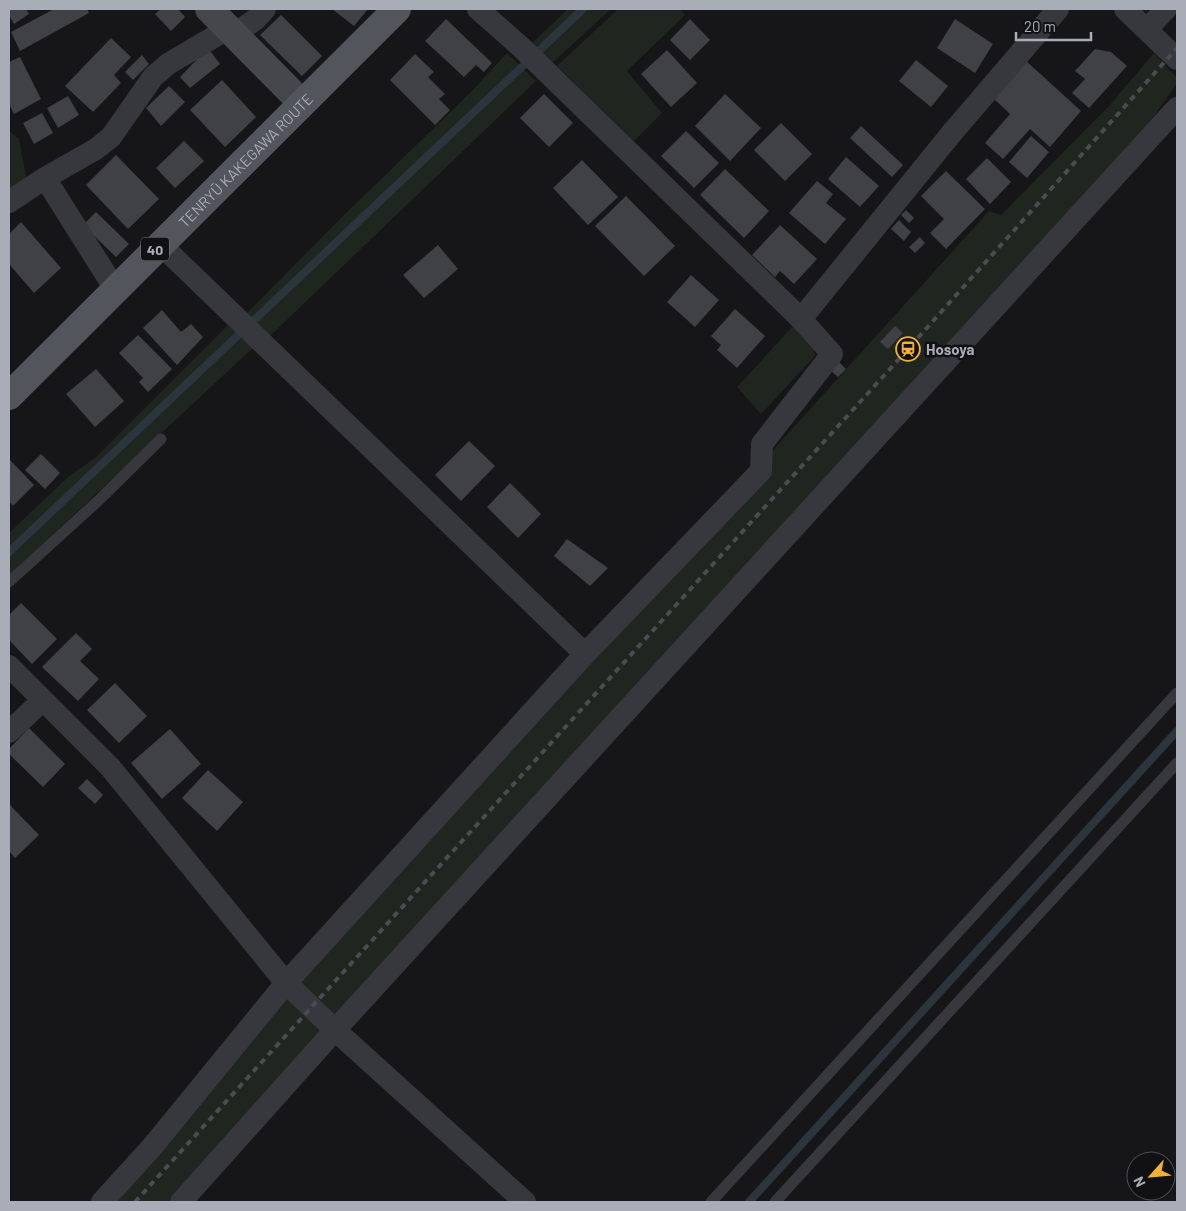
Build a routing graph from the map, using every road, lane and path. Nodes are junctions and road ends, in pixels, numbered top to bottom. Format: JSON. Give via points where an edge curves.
{"nodes":[{"id":1,"x":209,"y":9,"type":"edge"},
{"id":2,"x":265,"y":9,"type":"edge"},
{"id":3,"x":397,"y":9,"type":"edge"},
{"id":4,"x":478,"y":9,"type":"edge"},
{"id":5,"x":1058,"y":9,"type":"edge"},
{"id":6,"x":1125,"y":9,"type":"edge"},
{"id":7,"x":1166,"y":9,"type":"edge"},
{"id":8,"x":1147,"y":29,"type":"junction"},
{"id":9,"x":232,"y":31,"type":"junction"},
{"id":10,"x":1177,"y":59,"type":"edge"},
{"id":11,"x":302,"y":103,"type":"junction"},
{"id":12,"x":1177,"y":108,"type":"edge"},
{"id":13,"x":45,"y":178,"type":"junction"},
{"id":14,"x":9,"y":202,"type":"edge"},
{"id":15,"x":160,"y":244,"type":"junction"},
{"id":16,"x":115,"y":289,"type":"junction"},
{"id":17,"x":801,"y":319,"type":"junction"},
{"id":18,"x":9,"y":396,"type":"edge"},
{"id":19,"x":161,"y":439,"type":"dead end"},
{"id":20,"x":9,"y":582,"type":"edge"},
{"id":21,"x":585,"y":654,"type":"junction"},
{"id":22,"x":9,"y":666,"type":"edge"},
{"id":23,"x":1177,"y":693,"type":"edge"},
{"id":24,"x":43,"y":700,"type":"junction"},
{"id":25,"x":9,"y":732,"type":"edge"},
{"id":26,"x":1177,"y":763,"type":"edge"},
{"id":27,"x":286,"y":984,"type":"junction"},
{"id":28,"x":335,"y":1030,"type":"junction"},
{"id":29,"x":102,"y":1202,"type":"edge"},
{"id":30,"x":181,"y":1202,"type":"edge"},
{"id":31,"x":525,"y":1202,"type":"edge"},
{"id":32,"x":711,"y":1202,"type":"edge"},
{"id":33,"x":775,"y":1202,"type":"edge"}],
"edges":[{"from":1,"to":9,"type":"street"},
{"from":2,"to":9,"type":"street","via":[[256,20]]},
{"from":3,"to":11,"type":"main road","name":"TENRYŪ KAKEGAWA ROUTE","number":"40"},
{"from":4,"to":17,"type":"street"},
{"from":5,"to":17,"type":"street","via":[[951,134]]},
{"from":6,"to":8,"type":"street"},
{"from":7,"to":8,"type":"street"},
{"from":8,"to":10,"type":"street"},
{"from":9,"to":11,"type":"street"},
{"from":9,"to":13,"type":"street","via":[[168,64],[153,77],[111,137]]},
{"from":11,"to":15,"type":"main road","name":"TENRYŪ KAKEGAWA ROUTE","number":"40"},
{"from":12,"to":28,"type":"street"},
{"from":13,"to":14,"type":"street"},
{"from":13,"to":16,"type":"street"},
{"from":15,"to":16,"type":"main road","name":"TENRYŪ KAKEGAWA ROUTE","number":"40"},
{"from":15,"to":21,"type":"street"},
{"from":16,"to":18,"type":"main road","name":"TENRYŪ KAKEGAWA ROUTE","number":"40"},
{"from":17,"to":21,"type":"street","via":[[832,354],[762,444],[761,471]]},
{"from":19,"to":20,"type":"lane"},
{"from":21,"to":27,"type":"street"},
{"from":22,"to":24,"type":"street"},
{"from":23,"to":32,"type":"lane"},
{"from":24,"to":25,"type":"street"},
{"from":24,"to":27,"type":"street","via":[[110,766]]},
{"from":26,"to":33,"type":"lane"},
{"from":27,"to":28,"type":"street"},
{"from":27,"to":29,"type":"street","via":[[152,1148]]},
{"from":28,"to":30,"type":"street"},
{"from":28,"to":31,"type":"street"}]}
